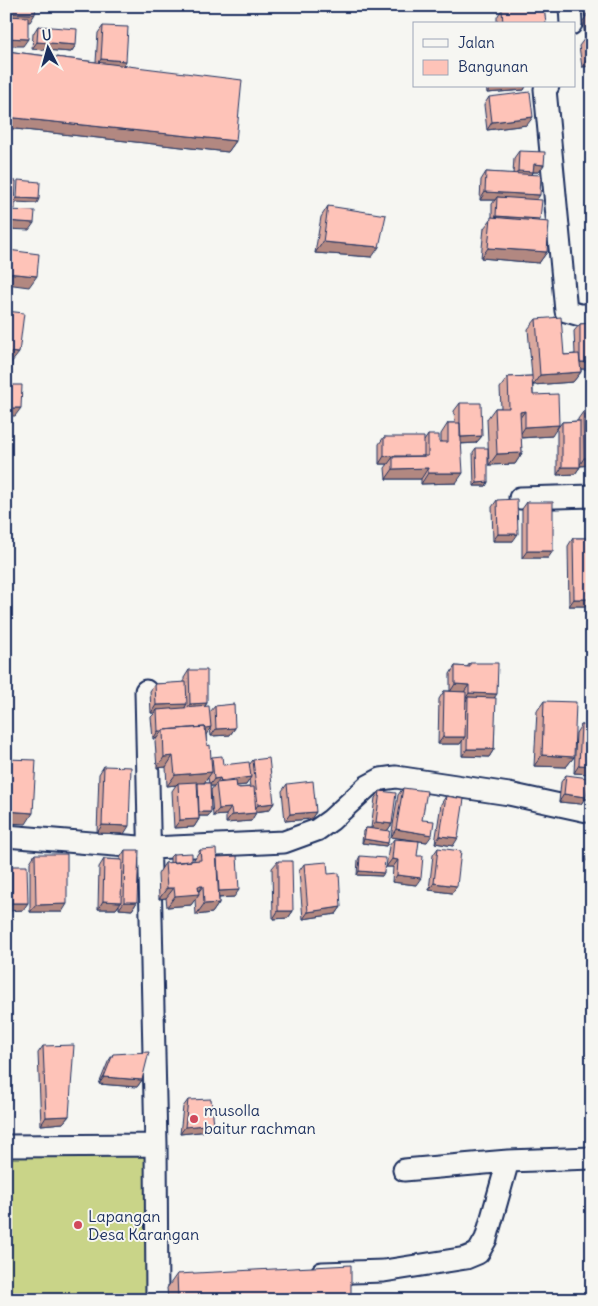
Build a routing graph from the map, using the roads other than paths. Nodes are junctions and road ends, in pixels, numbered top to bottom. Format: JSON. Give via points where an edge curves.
{"nodes":[{"id":1,"x":570,"y":6,"type":"edge"},
{"id":2,"x":571,"y":22,"type":"edge"},
{"id":3,"x":546,"y":88,"type":"edge"},
{"id":4,"x":592,"y":315,"type":"edge"},
{"id":5,"x":592,"y":496,"type":"edge"},
{"id":6,"x":520,"y":498,"type":"dead end"},
{"id":7,"x":146,"y":691,"type":"dead end"},
{"id":8,"x":592,"y":812,"type":"edge"},
{"id":9,"x":6,"y":836,"type":"edge"},
{"id":10,"x":151,"y":848,"type":"junction"},
{"id":11,"x":156,"y":1145,"type":"junction"},
{"id":12,"x":6,"y":1146,"type":"edge"},
{"id":13,"x":592,"y":1158,"type":"edge"},
{"id":14,"x":508,"y":1161,"type":"junction"},
{"id":15,"x":404,"y":1170,"type":"dead end"},
{"id":16,"x":305,"y":1273,"type":"edge"},
{"id":17,"x":157,"y":1300,"type":"edge"}],
"edges":[{"from":1,"to":2,"type":"street"},
{"from":3,"to":4,"type":"street","via":[[566,311],[580,316]]},
{"from":5,"to":6,"type":"street"},
{"from":7,"to":10,"type":"street"},
{"from":8,"to":10,"type":"street","via":[[509,794],[396,777],[381,779],[368,786],[317,830],[284,842]]},
{"from":9,"to":10,"type":"street"},
{"from":10,"to":11,"type":"street"},
{"from":11,"to":12,"type":"street"},
{"from":11,"to":17,"type":"street","via":[[167,1276]]},
{"from":13,"to":14,"type":"street"},
{"from":14,"to":15,"type":"street"},
{"from":14,"to":16,"type":"street","via":[[486,1239],[478,1253],[466,1258],[384,1271]]}]}
